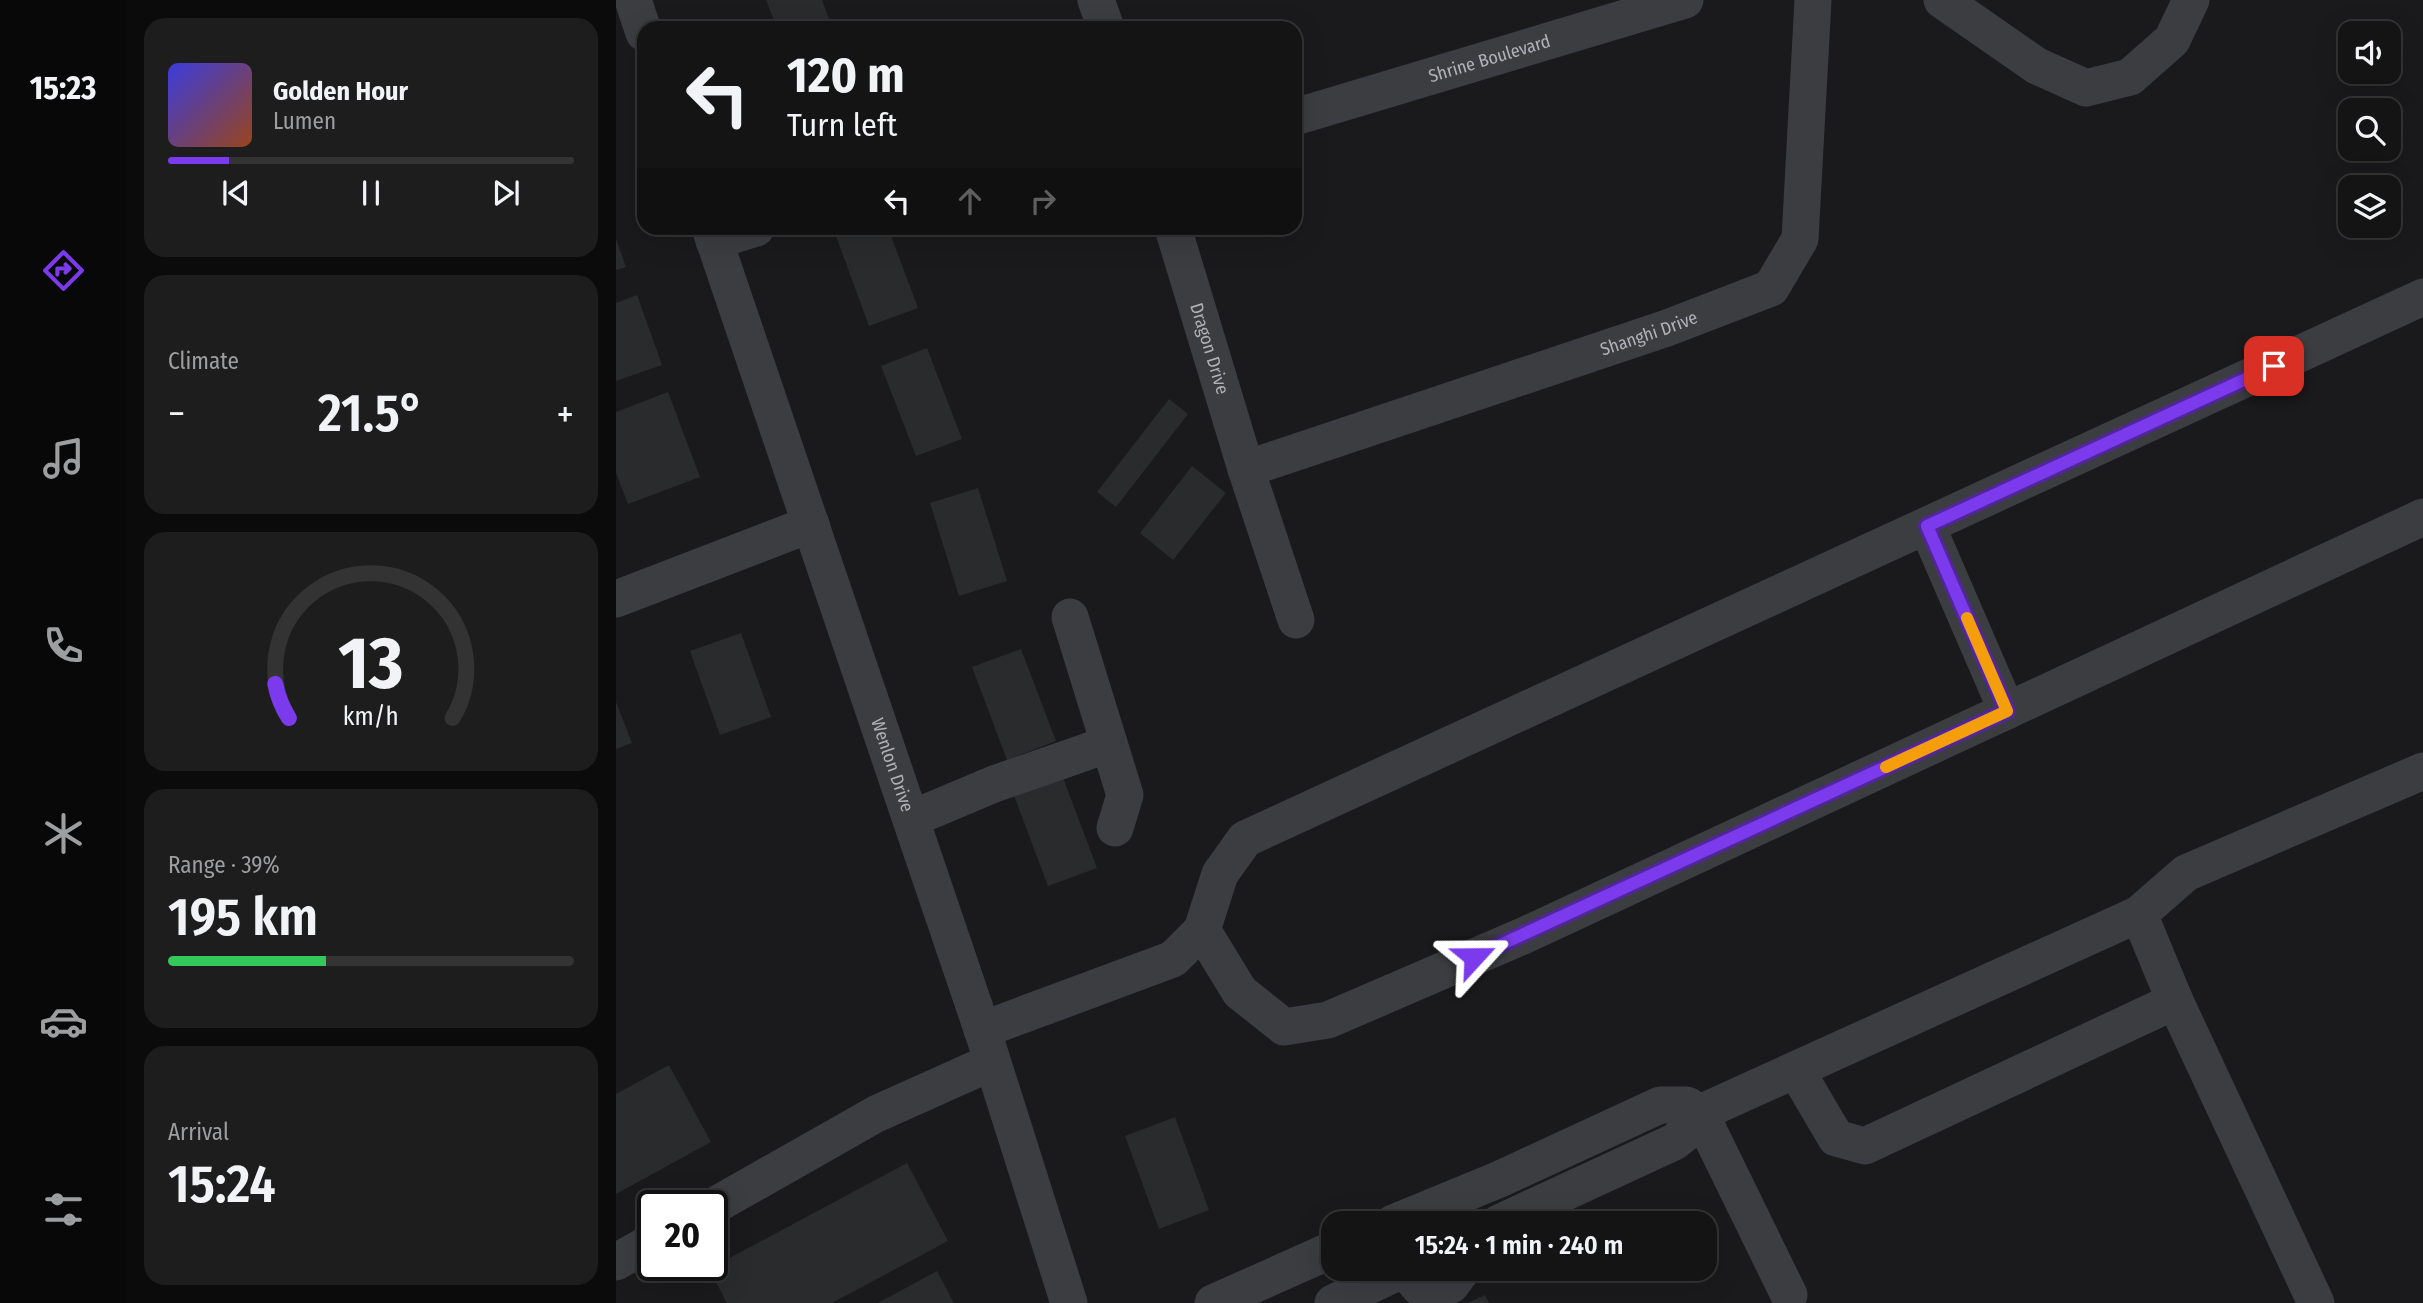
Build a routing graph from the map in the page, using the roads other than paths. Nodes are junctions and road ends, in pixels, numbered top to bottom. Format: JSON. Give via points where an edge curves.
{"nodes":[{"id":1,"x":633,"y":0,"type":"edge"},
{"id":2,"x":1096,"y":0,"type":"edge"},
{"id":3,"x":1685,"y":0,"type":"edge"},
{"id":4,"x":1813,"y":0,"type":"edge"},
{"id":5,"x":1941,"y":0,"type":"edge"},
{"id":6,"x":2191,"y":0,"type":"edge"},
{"id":7,"x":640,"y":21,"type":"edge"},
{"id":8,"x":1104,"y":21,"type":"edge"},
{"id":9,"x":1302,"y":115,"type":"edge"},
{"id":10,"x":712,"y":235,"type":"edge"},
{"id":11,"x":1175,"y":235,"type":"edge"},
{"id":12,"x":2423,"y":297,"type":"edge"},
{"id":13,"x":1245,"y":469,"type":"junction"},
{"id":14,"x":2423,"y":517,"type":"edge"},
{"id":15,"x":811,"y":524,"type":"junction"},
{"id":16,"x":1927,"y":526,"type":"junction"},
{"id":17,"x":616,"y":599,"type":"edge"},
{"id":18,"x":1070,"y":617,"type":"dead end"},
{"id":19,"x":1296,"y":620,"type":"dead end"},
{"id":20,"x":2007,"y":711,"type":"junction"},
{"id":21,"x":1109,"y":744,"type":"junction"},
{"id":22,"x":2423,"y":771,"type":"edge"},
{"id":23,"x":911,"y":819,"type":"junction"},
{"id":24,"x":1115,"y":828,"type":"dead end"},
{"id":25,"x":2140,"y":914,"type":"junction"},
{"id":26,"x":1202,"y":930,"type":"junction"},
{"id":27,"x":2175,"y":1001,"type":"junction"},
{"id":28,"x":987,"y":1046,"type":"junction"},
{"id":29,"x":1796,"y":1070,"type":"junction"},
{"id":30,"x":1700,"y":1113,"type":"junction"},
{"id":31,"x":728,"y":1198,"type":"edge"},
{"id":32,"x":1448,"y":1211,"type":"edge"},
{"id":33,"x":1525,"y":1211,"type":"edge"},
{"id":34,"x":637,"y":1250,"type":"edge"},
{"id":35,"x":1321,"y":1255,"type":"edge"},
{"id":36,"x":616,"y":1262,"type":"edge"},
{"id":37,"x":1300,"y":1264,"type":"junction"},
{"id":38,"x":1379,"y":1281,"type":"edge"},
{"id":39,"x":1414,"y":1281,"type":"edge"},
{"id":40,"x":1454,"y":1281,"type":"edge"},
{"id":41,"x":1789,"y":1295,"type":"dead end"},
{"id":42,"x":1069,"y":1303,"type":"edge"},
{"id":43,"x":1213,"y":1303,"type":"edge"},
{"id":44,"x":1319,"y":1303,"type":"edge"},
{"id":45,"x":1333,"y":1303,"type":"edge"},
{"id":46,"x":2316,"y":1303,"type":"edge"}],
"edges":[{"from":1,"to":7,"type":"street"},
{"from":2,"to":8,"type":"street"},
{"from":3,"to":9,"type":"street","name":"Shrine Boulevard"},
{"from":4,"to":13,"type":"street","name":"Shanghi Drive","via":[[1800,239],[1770,288],[1667,328]]},
{"from":5,"to":6,"type":"street","via":[[2037,66],[2086,88],[2130,77],[2172,40]]},
{"from":10,"to":15,"type":"street","name":"Wenlon Drive"},
{"from":11,"to":13,"type":"street","name":"Dragon Drive"},
{"from":12,"to":16,"type":"street"},
{"from":13,"to":19,"type":"street","name":"Dragon Drive"},
{"from":14,"to":20,"type":"street"},
{"from":15,"to":17,"type":"street"},
{"from":15,"to":23,"type":"street","name":"Wenlon Drive"},
{"from":16,"to":20,"type":"street"},
{"from":16,"to":26,"type":"street","via":[[1245,839],[1220,874]]},
{"from":18,"to":21,"type":"street"},
{"from":20,"to":26,"type":"street","via":[[1523,936],[1328,1020],[1284,1027],[1240,992]]},
{"from":21,"to":23,"type":"street","via":[[1017,775]]},
{"from":21,"to":24,"type":"street","via":[[1125,795]]},
{"from":22,"to":25,"type":"street","via":[[2186,873]]},
{"from":23,"to":28,"type":"street","name":"Wenlon Drive"},
{"from":25,"to":27,"type":"street"},
{"from":25,"to":29,"type":"street"},
{"from":26,"to":28,"type":"street","via":[[1173,959]]},
{"from":27,"to":29,"type":"street","via":[[1865,1146],[1836,1139]]},
{"from":27,"to":46,"type":"street"},
{"from":28,"to":31,"type":"street"},
{"from":28,"to":42,"type":"street","name":"Wenlon Drive"},
{"from":29,"to":30,"type":"street"},
{"from":30,"to":32,"type":"street","via":[[1687,1105],[1660,1105],[1500,1179]]},
{"from":30,"to":33,"type":"street","via":[[1693,1127],[1674,1142]]},
{"from":30,"to":41,"type":"street"},
{"from":34,"to":36,"type":"street"},
{"from":35,"to":37,"type":"street"},
{"from":37,"to":43,"type":"street"},
{"from":37,"to":44,"type":"street"},
{"from":38,"to":45,"type":"street"},
{"from":39,"to":40,"type":"street","via":[[1429,1291]]}]}
